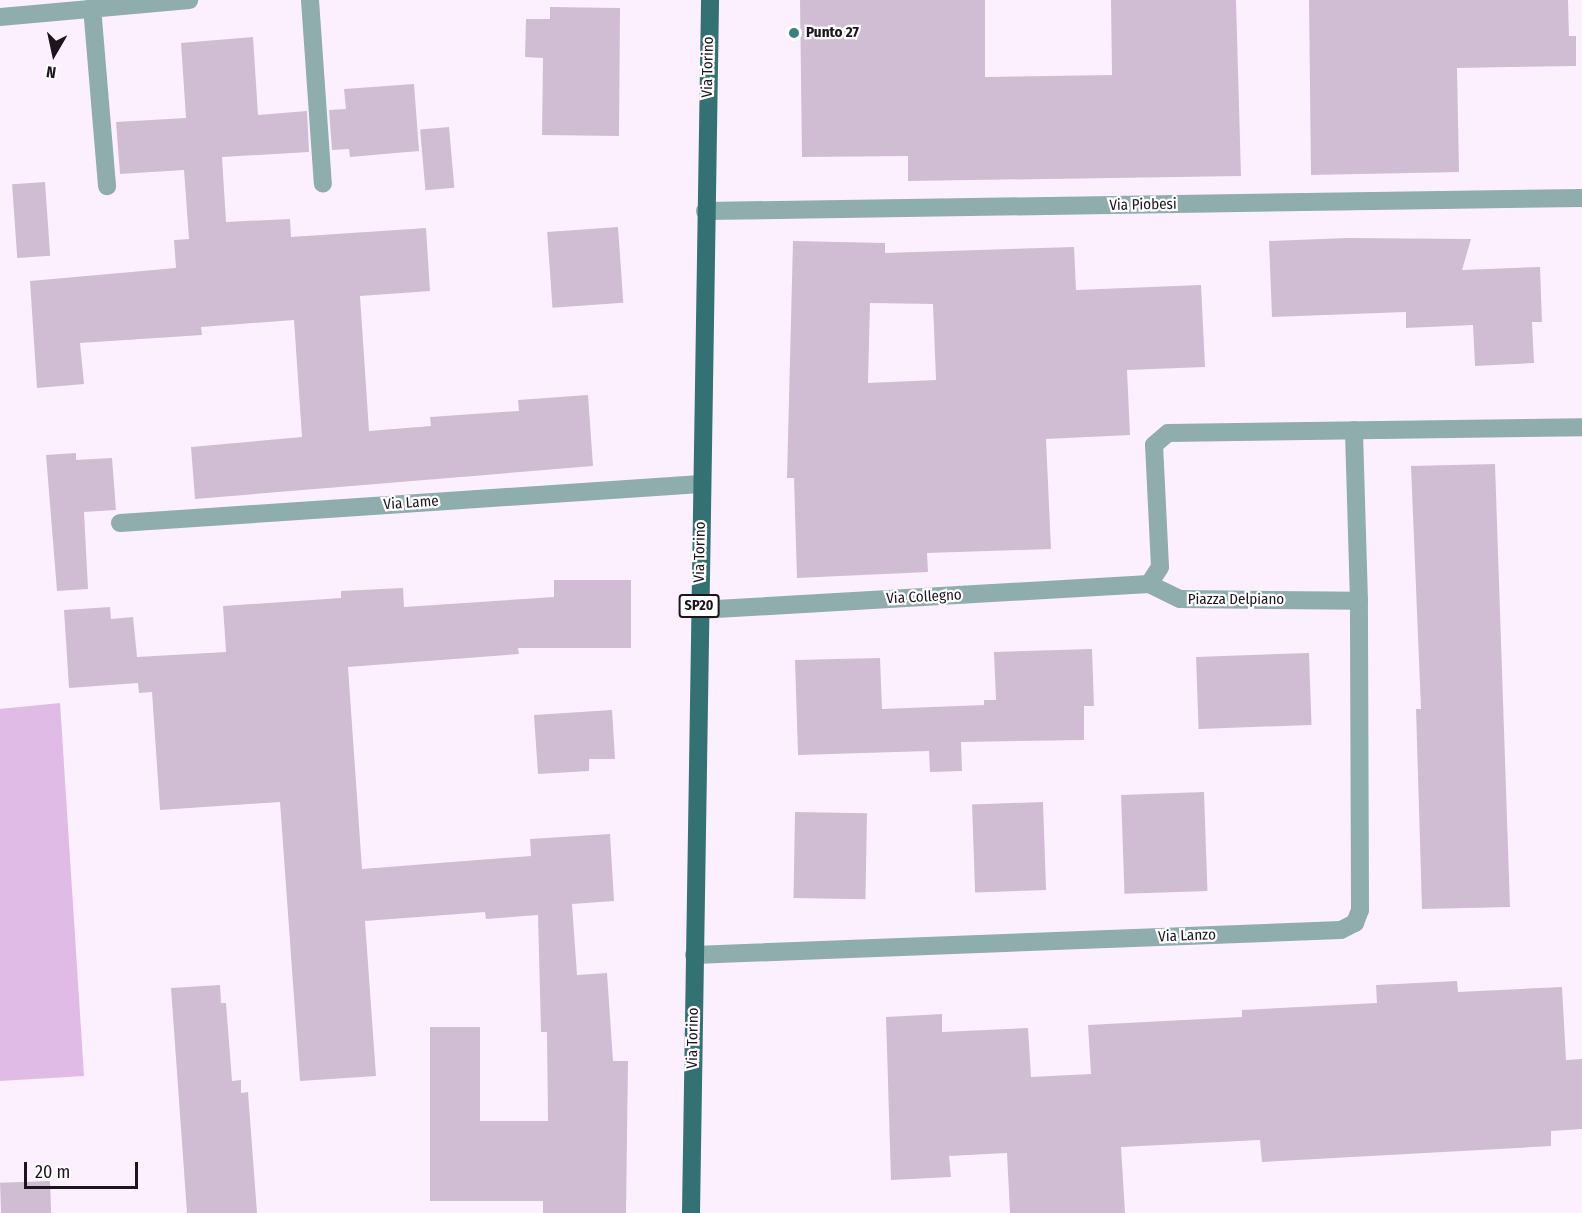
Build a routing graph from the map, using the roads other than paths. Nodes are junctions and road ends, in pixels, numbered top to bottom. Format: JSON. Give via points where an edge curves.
{"nodes":[{"id":1,"x":189,"y":0,"type":"edge"},
{"id":2,"x":310,"y":0,"type":"edge"},
{"id":3,"x":710,"y":0,"type":"edge"},
{"id":4,"x":143,"y":2,"type":"edge"},
{"id":5,"x":92,"y":7,"type":"junction"},
{"id":6,"x":0,"y":17,"type":"edge"},
{"id":7,"x":322,"y":184,"type":"dead end"},
{"id":8,"x":107,"y":186,"type":"dead end"},
{"id":9,"x":1582,"y":198,"type":"edge"},
{"id":10,"x":705,"y":212,"type":"junction"},
{"id":11,"x":1582,"y":427,"type":"edge"},
{"id":12,"x":1354,"y":430,"type":"junction"},
{"id":13,"x":701,"y":484,"type":"junction"},
{"id":14,"x":120,"y":523,"type":"dead end"},
{"id":15,"x":1149,"y":584,"type":"junction"},
{"id":16,"x":1359,"y":600,"type":"junction"},
{"id":17,"x":699,"y":610,"type":"junction"},
{"id":18,"x":694,"y":954,"type":"junction"},
{"id":19,"x":691,"y":1213,"type":"edge"}],
"edges":[{"from":1,"to":4,"type":"street"},
{"from":2,"to":7,"type":"street"},
{"from":3,"to":10,"type":"main road","name":"Via Torino","number":"SP20"},
{"from":4,"to":5,"type":"street"},
{"from":5,"to":6,"type":"street"},
{"from":5,"to":8,"type":"street"},
{"from":9,"to":10,"type":"street","name":"Via Piobesi"},
{"from":10,"to":13,"type":"main road","name":"Via Torino","number":"SP20"},
{"from":11,"to":12,"type":"street"},
{"from":12,"to":15,"type":"street","via":[[1168,433],[1154,445],[1160,567]]},
{"from":12,"to":16,"type":"street"},
{"from":13,"to":14,"type":"street","name":"Via Lame"},
{"from":13,"to":17,"type":"main road","name":"Via Torino","number":"SP20"},
{"from":15,"to":16,"type":"street","name":"Piazza Delpiano","via":[[1180,599]]},
{"from":15,"to":17,"type":"street","name":"Via Collegno"},
{"from":16,"to":18,"type":"street","name":"Via Lanzo","via":[[1360,910],[1355,923],[1341,930]]},
{"from":17,"to":18,"type":"main road","name":"Via Torino","number":"SP20"},
{"from":18,"to":19,"type":"main road","name":"Via Torino","number":"SP20"}]}
